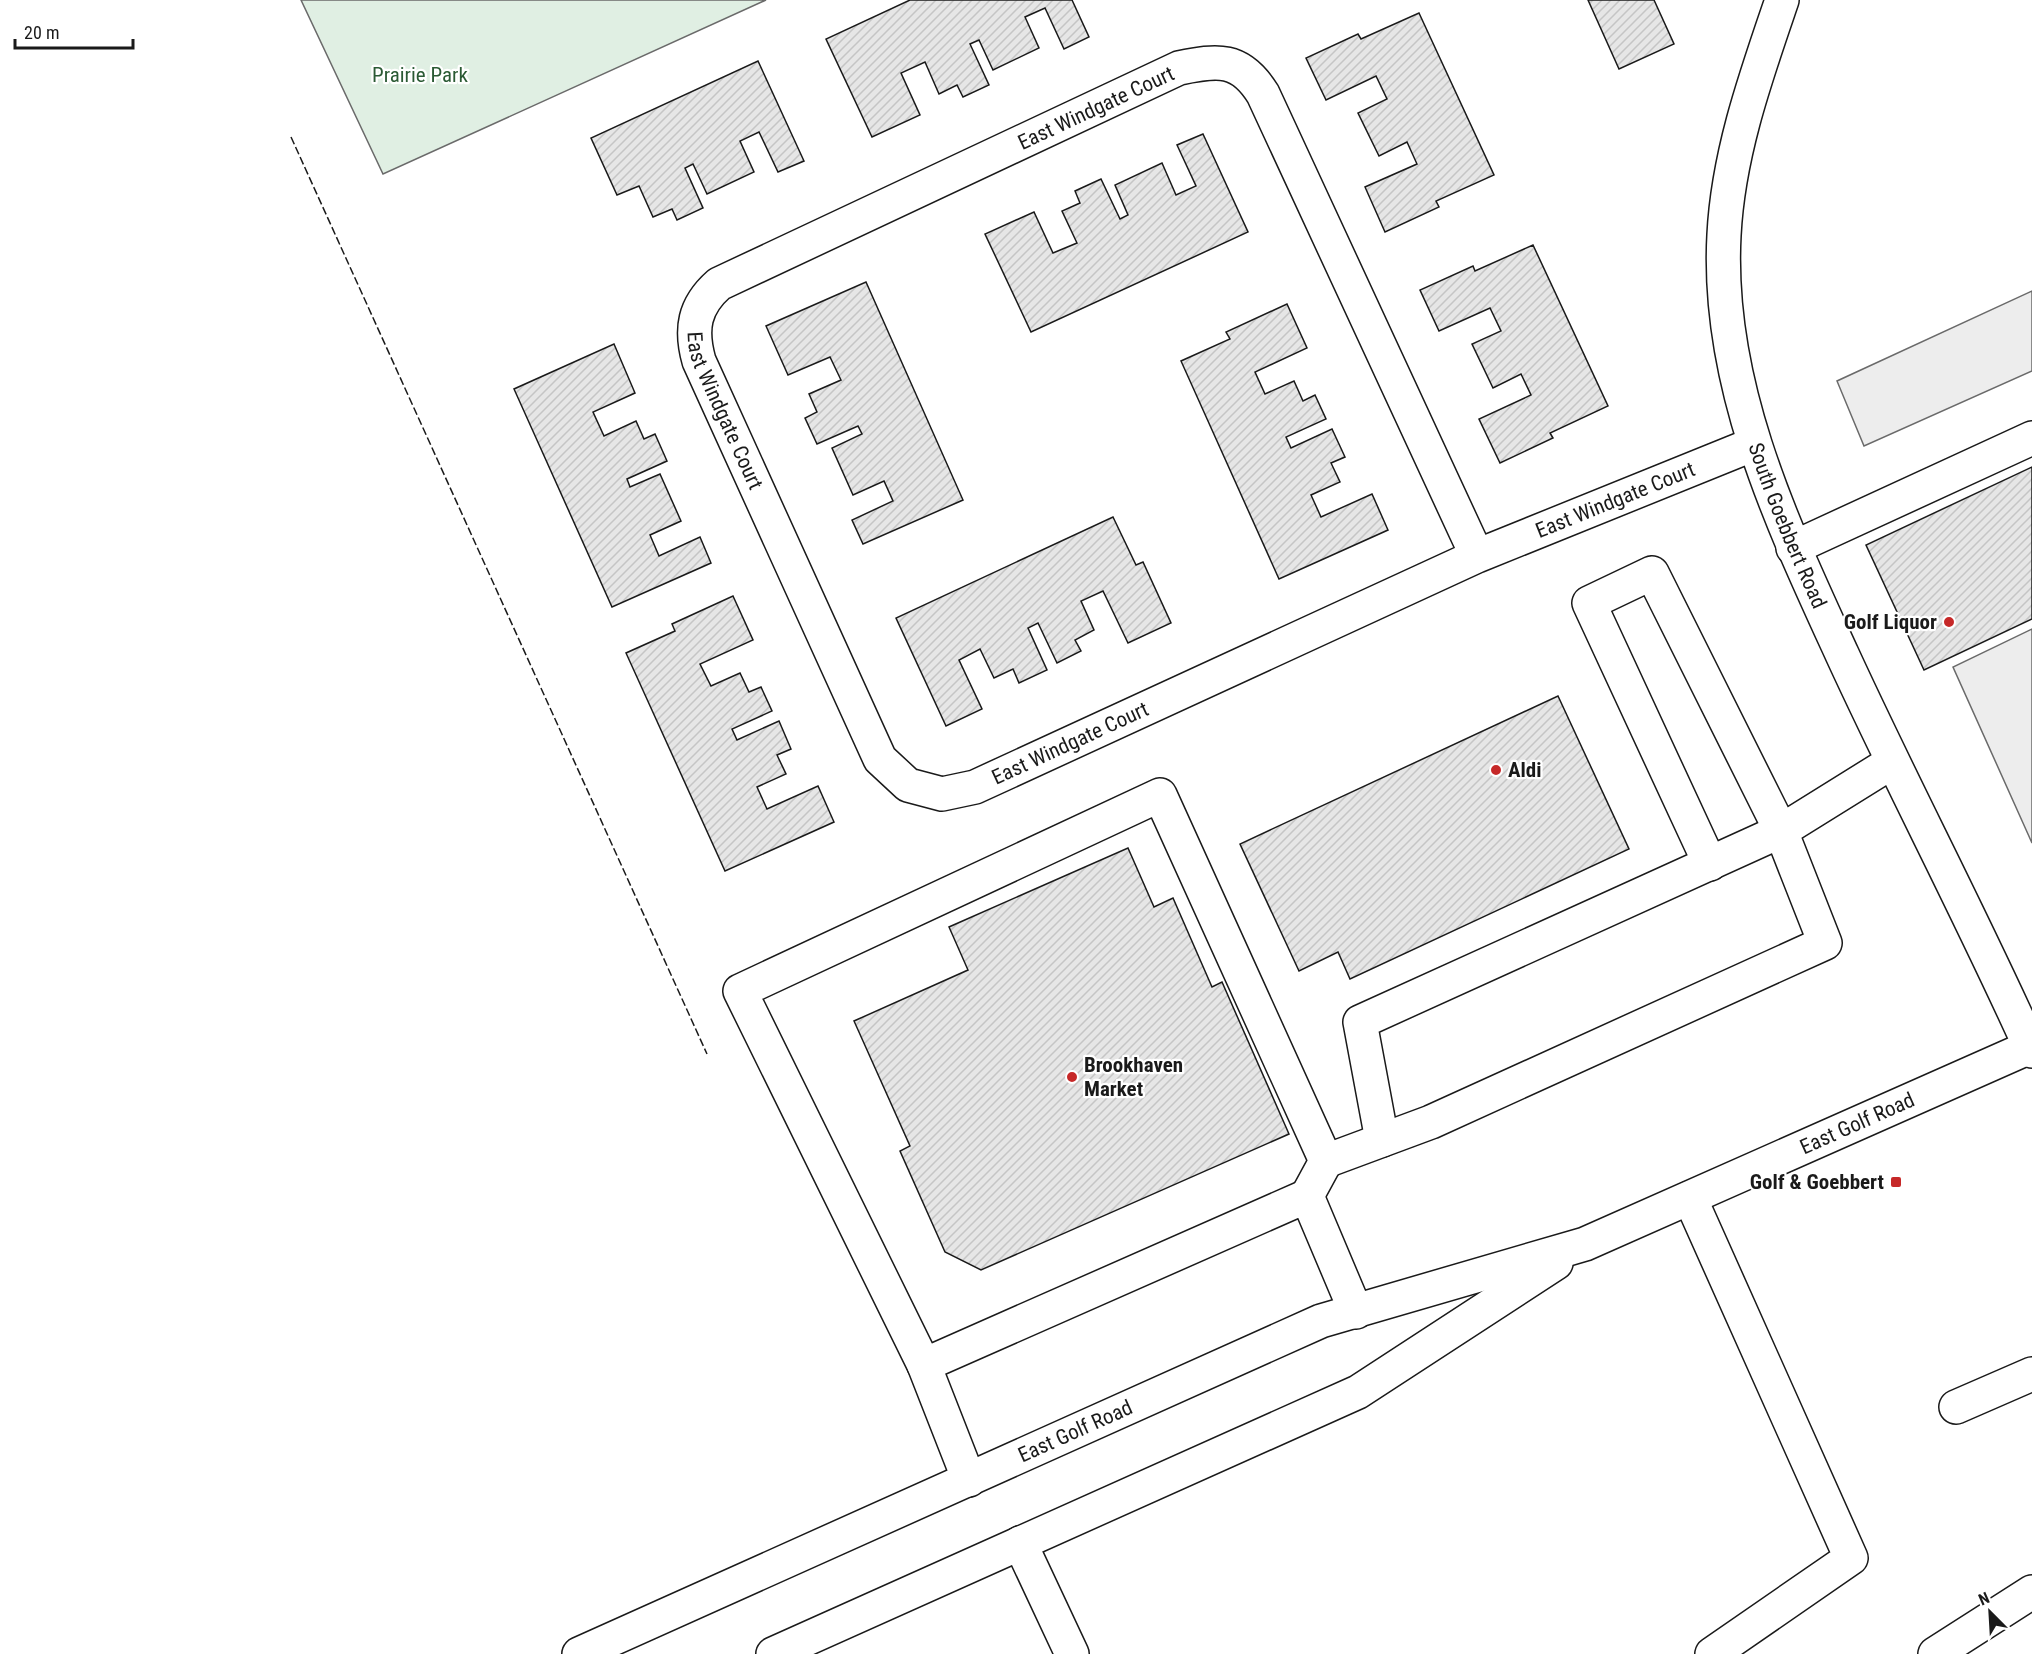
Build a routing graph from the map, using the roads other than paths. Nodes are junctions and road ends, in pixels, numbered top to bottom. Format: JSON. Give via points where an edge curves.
{"nodes":[{"id":1,"x":1782,"y":0,"type":"edge"},
{"id":2,"x":2032,"y":438,"type":"edge"},
{"id":3,"x":1754,"y":444,"type":"junction"},
{"id":4,"x":1793,"y":548,"type":"junction"},
{"id":5,"x":1477,"y":556,"type":"junction"},
{"id":6,"x":1892,"y":762,"type":"junction"},
{"id":7,"x":1780,"y":831,"type":"junction"},
{"id":8,"x":1710,"y":864,"type":"junction"},
{"id":9,"x":2032,"y":1047,"type":"edge"},
{"id":10,"x":1382,"y":1140,"type":"junction"},
{"id":11,"x":1326,"y":1161,"type":"junction"},
{"id":12,"x":1307,"y":1196,"type":"junction"},
{"id":13,"x":1690,"y":1198,"type":"junction"},
{"id":14,"x":1586,"y":1244,"type":"junction"},
{"id":15,"x":1356,"y":1312,"type":"junction"},
{"id":16,"x":924,"y":1365,"type":"junction"},
{"id":17,"x":2032,"y":1374,"type":"edge"},
{"id":18,"x":1956,"y":1407,"type":"dead end"},
{"id":19,"x":969,"y":1480,"type":"junction"},
{"id":20,"x":1020,"y":1543,"type":"junction"},
{"id":21,"x":2032,"y":1592,"type":"edge"},
{"id":22,"x":579,"y":1654,"type":"edge"},
{"id":23,"x":773,"y":1654,"type":"edge"},
{"id":24,"x":1072,"y":1654,"type":"edge"},
{"id":25,"x":1712,"y":1654,"type":"edge"},
{"id":26,"x":1935,"y":1654,"type":"edge"}],
"edges":[{"from":1,"to":3,"type":"street","name":"South Goebbert Road","via":[[1737,143],[1724,234],[1726,328]]},
{"from":2,"to":4,"type":"street"},
{"from":3,"to":4,"type":"street","name":"South Goebbert Road"},
{"from":3,"to":5,"type":"street","name":"East Windgate Court"},
{"from":4,"to":6,"type":"street","name":"South Goebbert Road"},
{"from":5,"to":5,"type":"street","name":"East Windgate Court","via":[[975,787],[942,794],[908,785],[880,759],[699,361],[693,341],[694,320],[700,305],[719,284],[1179,68],[1228,63],[1251,75],[1263,94]]},
{"from":6,"to":7,"type":"street"},
{"from":6,"to":9,"type":"street","name":"South Goebbert Road"},
{"from":7,"to":8,"type":"street"},
{"from":7,"to":8,"type":"street","via":[[1652,573],[1589,603]]},
{"from":7,"to":10,"type":"street","via":[[1825,944],[1431,1122]]},
{"from":8,"to":10,"type":"street","via":[[1360,1022]]},
{"from":9,"to":13,"type":"street","name":"East Golf Road"},
{"from":10,"to":11,"type":"street"},
{"from":11,"to":12,"type":"street"},
{"from":11,"to":16,"type":"street","via":[[1160,795],[740,991]]},
{"from":12,"to":15,"type":"street"},
{"from":12,"to":16,"type":"street"},
{"from":13,"to":14,"type":"street","name":"East Golf Road"},
{"from":13,"to":25,"type":"street","via":[[1851,1558]]},
{"from":14,"to":15,"type":"street","name":"East Golf Road"},
{"from":14,"to":20,"type":"street","name":"East Golf Road","via":[[1358,1392]]},
{"from":15,"to":19,"type":"street","name":"East Golf Road","via":[[1321,1321]]},
{"from":16,"to":19,"type":"street"},
{"from":17,"to":18,"type":"street"},
{"from":19,"to":22,"type":"street","name":"East Golf Road"},
{"from":20,"to":23,"type":"street","name":"East Golf Road"},
{"from":20,"to":24,"type":"street"},
{"from":21,"to":26,"type":"street"}]}
